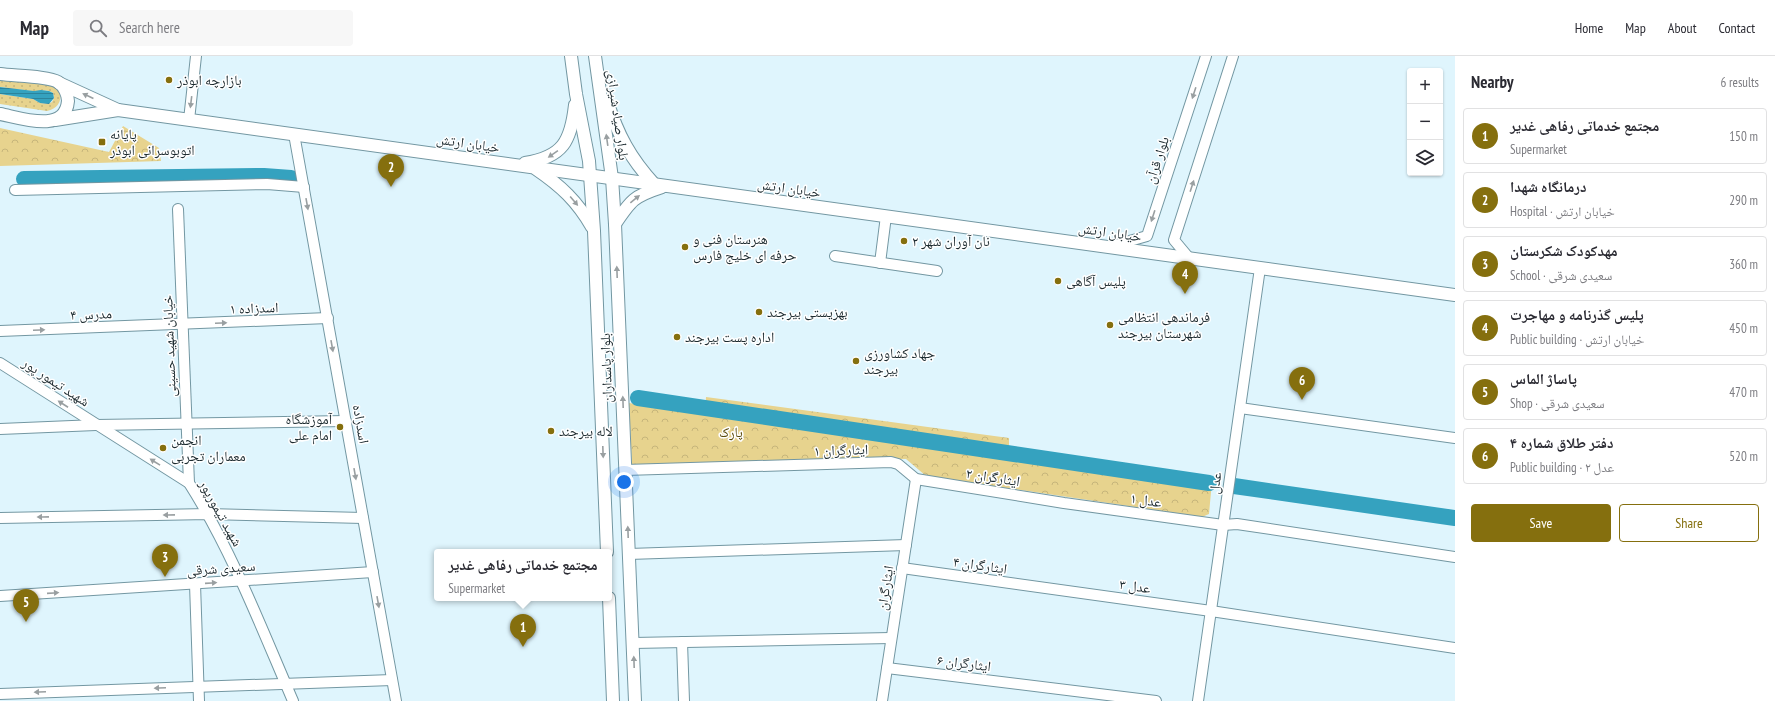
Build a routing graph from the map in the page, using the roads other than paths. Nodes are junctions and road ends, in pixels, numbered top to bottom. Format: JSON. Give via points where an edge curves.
{"nodes":[{"id":1,"x":196,"y":56,"type":"edge"},
{"id":2,"x":571,"y":56,"type":"edge"},
{"id":3,"x":595,"y":56,"type":"edge"},
{"id":4,"x":1206,"y":56,"type":"edge"},
{"id":5,"x":1233,"y":56,"type":"edge"},
{"id":6,"x":597,"y":69,"type":"junction"},
{"id":7,"x":0,"y":74,"type":"edge"},
{"id":8,"x":58,"y":82,"type":"junction"},
{"id":9,"x":576,"y":94,"type":"junction"},
{"id":10,"x":118,"y":110,"type":"junction"},
{"id":11,"x":3,"y":117,"type":"edge"},
{"id":12,"x":55,"y":120,"type":"junction"},
{"id":13,"x":189,"y":120,"type":"junction"},
{"id":14,"x":294,"y":134,"type":"junction"},
{"id":15,"x":517,"y":165,"type":"junction"},
{"id":16,"x":534,"y":167,"type":"junction"},
{"id":17,"x":590,"y":175,"type":"junction"},
{"id":18,"x":612,"y":178,"type":"junction"},
{"id":19,"x":660,"y":185,"type":"junction"},
{"id":20,"x":304,"y":187,"type":"junction"},
{"id":21,"x":15,"y":190,"type":"dead end"},
{"id":22,"x":178,"y":209,"type":"dead end"},
{"id":23,"x":886,"y":216,"type":"junction"},
{"id":24,"x":615,"y":224,"type":"junction"},
{"id":25,"x":594,"y":231,"type":"junction"},
{"id":26,"x":1110,"y":247,"type":"junction"},
{"id":27,"x":835,"y":256,"type":"dead end"},
{"id":28,"x":1190,"y":258,"type":"junction"},
{"id":29,"x":880,"y":263,"type":"junction"},
{"id":30,"x":1260,"y":268,"type":"junction"},
{"id":31,"x":937,"y":271,"type":"dead end"},
{"id":32,"x":1455,"y":295,"type":"edge"},
{"id":33,"x":328,"y":318,"type":"junction"},
{"id":34,"x":182,"y":325,"type":"junction"},
{"id":35,"x":0,"y":331,"type":"edge"},
{"id":36,"x":0,"y":363,"type":"edge"},
{"id":37,"x":1240,"y":408,"type":"junction"},
{"id":38,"x":346,"y":421,"type":"junction"},
{"id":39,"x":186,"y":424,"type":"junction"},
{"id":40,"x":96,"y":425,"type":"junction"},
{"id":41,"x":0,"y":429,"type":"edge"},
{"id":42,"x":1455,"y":438,"type":"edge"},
{"id":43,"x":625,"y":470,"type":"junction"},
{"id":44,"x":916,"y":478,"type":"junction"},
{"id":45,"x":188,"y":483,"type":"junction"},
{"id":46,"x":1064,"y":503,"type":"joint"},
{"id":47,"x":208,"y":514,"type":"junction"},
{"id":48,"x":0,"y":518,"type":"edge"},
{"id":49,"x":363,"y":518,"type":"junction"},
{"id":50,"x":1223,"y":525,"type":"junction"},
{"id":51,"x":906,"y":545,"type":"junction"},
{"id":52,"x":607,"y":549,"type":"edge"},
{"id":53,"x":629,"y":554,"type":"junction"},
{"id":54,"x":1455,"y":557,"type":"edge"},
{"id":55,"x":902,"y":568,"type":"junction"},
{"id":56,"x":373,"y":572,"type":"junction"},
{"id":57,"x":241,"y":581,"type":"junction"},
{"id":58,"x":194,"y":584,"type":"junction"},
{"id":59,"x":1054,"y":589,"type":"joint"},
{"id":60,"x":0,"y":596,"type":"edge"},
{"id":61,"x":609,"y":601,"type":"edge"},
{"id":62,"x":1211,"y":611,"type":"junction"},
{"id":63,"x":892,"y":638,"type":"junction"},
{"id":64,"x":682,"y":642,"type":"junction"},
{"id":65,"x":633,"y":643,"type":"junction"},
{"id":66,"x":1455,"y":648,"type":"edge"},
{"id":67,"x":887,"y":668,"type":"junction"},
{"id":68,"x":392,"y":680,"type":"junction"},
{"id":69,"x":286,"y":684,"type":"junction"},
{"id":70,"x":199,"y":687,"type":"junction"},
{"id":71,"x":0,"y":694,"type":"edge"},
{"id":72,"x":199,"y":701,"type":"edge"},
{"id":73,"x":293,"y":701,"type":"edge"},
{"id":74,"x":396,"y":701,"type":"edge"},
{"id":75,"x":613,"y":701,"type":"edge"},
{"id":76,"x":635,"y":701,"type":"edge"},
{"id":77,"x":684,"y":701,"type":"edge"},
{"id":78,"x":882,"y":701,"type":"edge"},
{"id":79,"x":1156,"y":701,"type":"edge"},
{"id":80,"x":1198,"y":701,"type":"edge"}],
"edges":[{"from":1,"to":13,"type":"street","one_way":true},
{"from":2,"to":9,"type":"main road"},
{"from":3,"to":6,"type":"main road","name":"بلوار صیاد شیرازی"},
{"from":4,"to":26,"type":"street","name":"بلوار قرآن","one_way":true,"via":[[1147,236]]},
{"from":28,"to":5,"type":"street","one_way":true,"via":[[1174,240]]},
{"from":18,"to":6,"type":"main road","name":"بلوار صیاد شیرازی","one_way":true},
{"from":6,"to":19,"type":"main road","via":[[618,133],[639,168]]},
{"from":7,"to":8,"type":"main road"},
{"from":10,"to":8,"type":"main road","one_way":true},
{"from":8,"to":12,"type":"main road","via":[[65,89],[68,102],[62,115]]},
{"from":9,"to":15,"type":"main road","one_way":true,"via":[[572,126],[562,147],[552,156],[537,162]]},
{"from":9,"to":17,"type":"main road"},
{"from":10,"to":12,"type":"main road"},
{"from":10,"to":13,"type":"main road","name":"خیابان ارتش"},
{"from":11,"to":12,"type":"main road","via":[[46,122]]},
{"from":13,"to":14,"type":"main road","name":"خیابان ارتش"},
{"from":14,"to":15,"type":"main road","name":"خیابان ارتش"},
{"from":14,"to":20,"type":"street","name":"اسدزاده"},
{"from":15,"to":16,"type":"main road","name":"خیابان ارتش"},
{"from":16,"to":17,"type":"main road","name":"خیابان ارتش"},
{"from":16,"to":25,"type":"main road","one_way":true,"via":[[571,196]]},
{"from":17,"to":18,"type":"main road","name":"خیابان ارتش"},
{"from":17,"to":25,"type":"main road","name":"بلوار پاسداران"},
{"from":18,"to":19,"type":"main road","name":"خیابان ارتش"},
{"from":18,"to":24,"type":"main road","name":"بلوار پاسداران"},
{"from":19,"to":23,"type":"main road","name":"خیابان ارتش"},
{"from":24,"to":19,"type":"main road","one_way":true,"via":[[629,204],[642,193]]},
{"from":20,"to":21,"type":"street","via":[[267,184]]},
{"from":20,"to":33,"type":"street","name":"اسدزاده","one_way":true},
{"from":22,"to":34,"type":"street","name":"خیابان شهید حسینی"},
{"from":23,"to":26,"type":"main road","name":"خیابان ارتش"},
{"from":23,"to":29,"type":"street"},
{"from":43,"to":24,"type":"main road","name":"بلوار پاسداران","one_way":true},
{"from":25,"to":52,"type":"main road","name":"بلوار پاسداران","one_way":true},
{"from":26,"to":28,"type":"main road","name":"خیابان ارتش"},
{"from":27,"to":29,"type":"street"},
{"from":28,"to":30,"type":"main road","name":"خیابان ارتش"},
{"from":29,"to":31,"type":"street"},
{"from":30,"to":32,"type":"main road","name":"خیابان ارتش"},
{"from":30,"to":37,"type":"street","name":"عدل"},
{"from":34,"to":33,"type":"street","name":"اسدزاده ۱","one_way":true},
{"from":33,"to":38,"type":"street","name":"اسدزاده","one_way":true},
{"from":35,"to":34,"type":"street","name":"مدرس ۴","one_way":true},
{"from":34,"to":39,"type":"street","name":"خیابان شهید حسینی"},
{"from":40,"to":36,"type":"street","name":"شهید تیمور پور","one_way":true},
{"from":37,"to":42,"type":"street"},
{"from":37,"to":50,"type":"street","name":"عدل"},
{"from":38,"to":39,"type":"street"},
{"from":38,"to":49,"type":"street","name":"اسدزاده","one_way":true},
{"from":39,"to":40,"type":"street"},
{"from":39,"to":45,"type":"street","name":"خیابان شهید حسینی"},
{"from":40,"to":41,"type":"street"},
{"from":45,"to":40,"type":"street","name":"شهید تیمورپور","one_way":true},
{"from":43,"to":44,"type":"street","name":"ایثارگران ۱","via":[[891,462],[898,464]]},
{"from":53,"to":43,"type":"main road","name":"بلوار پاسداران","one_way":true},
{"from":44,"to":46,"type":"street","name":"ایثارگران ۲"},
{"from":44,"to":51,"type":"street","name":"ایثارگران"},
{"from":45,"to":47,"type":"street","name":"شهید تیمورپور"},
{"from":46,"to":50,"type":"street","name":"عدل ۱"},
{"from":47,"to":48,"type":"street","one_way":true},
{"from":47,"to":49,"type":"street"},
{"from":47,"to":57,"type":"street","name":"شهید تیمورپور"},
{"from":49,"to":56,"type":"street","name":"اسدزاده"},
{"from":50,"to":54,"type":"street","name":"عدل ۱","via":[[1237,524]]},
{"from":50,"to":62,"type":"street","name":"عدل"},
{"from":51,"to":53,"type":"street"},
{"from":51,"to":55,"type":"street","name":"ایثارگران"},
{"from":53,"to":65,"type":"main road","name":"بلوار پاسداران"},
{"from":55,"to":59,"type":"street","name":"ایثارگران ۴"},
{"from":55,"to":63,"type":"street","name":"ایثارگران"},
{"from":56,"to":57,"type":"street","name":"سعیدی شرقی"},
{"from":56,"to":68,"type":"street","name":"اسدزاده","one_way":true},
{"from":58,"to":57,"type":"street","name":"سعیدی شرقی","one_way":true},
{"from":57,"to":69,"type":"street","name":"شهید تیمورپور"},
{"from":60,"to":58,"type":"street","name":"سعیدی شرقی","one_way":true},
{"from":58,"to":70,"type":"street"},
{"from":59,"to":62,"type":"street","name":"عدل ۳"},
{"from":61,"to":75,"type":"main road"},
{"from":62,"to":66,"type":"street","name":"عدل ۳"},
{"from":62,"to":80,"type":"street","name":"عدل"},
{"from":63,"to":64,"type":"street"},
{"from":63,"to":67,"type":"street","name":"ایثارگران"},
{"from":64,"to":65,"type":"street"},
{"from":64,"to":77,"type":"street"},
{"from":76,"to":65,"type":"main road","name":"بلوار پاسداران","one_way":true},
{"from":67,"to":78,"type":"street","name":"ایثارگران"},
{"from":67,"to":79,"type":"street","name":"ایثارگران ۶"},
{"from":68,"to":69,"type":"street"},
{"from":68,"to":74,"type":"street","name":"اسدزاده"},
{"from":69,"to":70,"type":"street"},
{"from":69,"to":73,"type":"street","name":"شهید تیمورپور"},
{"from":70,"to":71,"type":"street","one_way":true},
{"from":70,"to":72,"type":"street"}]}
